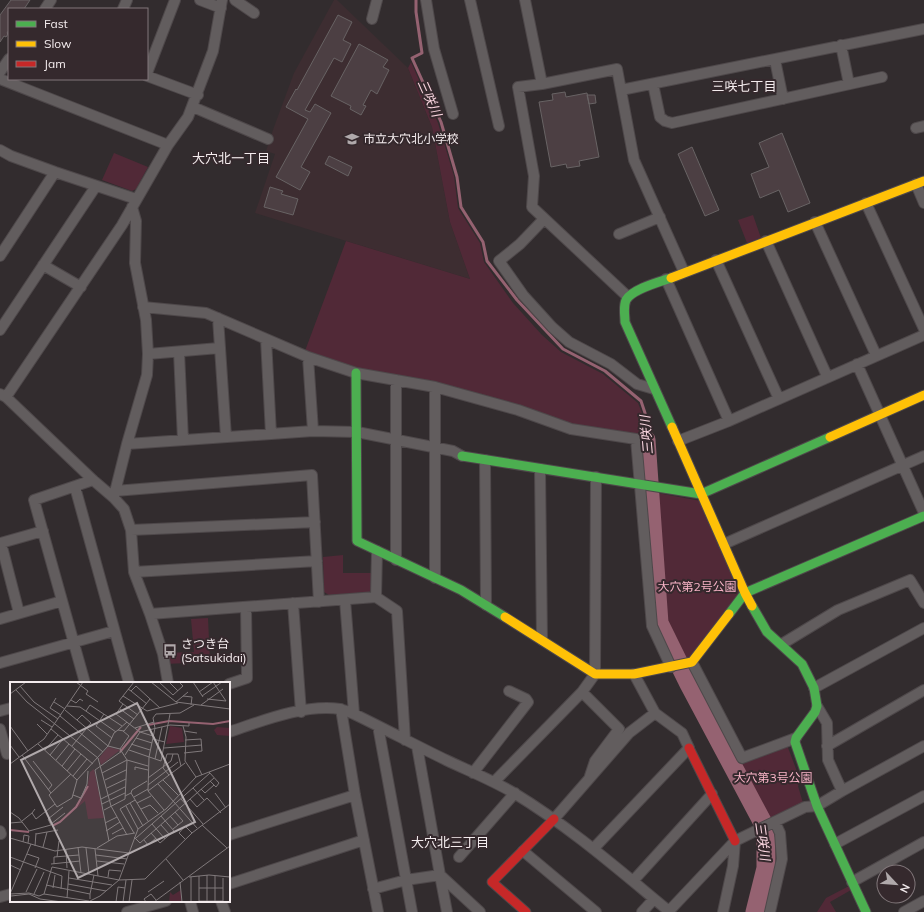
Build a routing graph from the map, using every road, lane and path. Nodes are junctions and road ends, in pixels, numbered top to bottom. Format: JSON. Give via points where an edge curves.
{"nodes":[{"id":1,"x":175,"y":0,"type":"edge"},
{"id":2,"x":200,"y":0,"type":"edge"},
{"id":3,"x":235,"y":0,"type":"edge"},
{"id":4,"x":377,"y":0,"type":"edge"},
{"id":5,"x":426,"y":0,"type":"edge"},
{"id":6,"x":470,"y":0,"type":"edge"},
{"id":7,"x":525,"y":0,"type":"edge"},
{"id":8,"x":221,"y":4,"type":"edge"},
{"id":9,"x":254,"y":13,"type":"dead end"},
{"id":10,"x":372,"y":19,"type":"dead end"},
{"id":11,"x":924,"y":29,"type":"edge"},
{"id":12,"x":841,"y":46,"type":"junction"},
{"id":13,"x":8,"y":60,"type":"edge"},
{"id":14,"x":775,"y":60,"type":"junction"},
{"id":15,"x":148,"y":70,"type":"edge"},
{"id":16,"x":0,"y":72,"type":"edge"},
{"id":17,"x":148,"y":76,"type":"edge"},
{"id":18,"x":882,"y":78,"type":"dead end"},
{"id":19,"x":0,"y":79,"type":"edge"},
{"id":20,"x":542,"y":84,"type":"junction"},
{"id":21,"x":653,"y":84,"type":"junction"},
{"id":22,"x":849,"y":84,"type":"junction"},
{"id":23,"x":621,"y":90,"type":"junction"},
{"id":24,"x":198,"y":95,"type":"junction"},
{"id":25,"x":783,"y":99,"type":"junction"},
{"id":26,"x":193,"y":107,"type":"junction"},
{"id":27,"x":453,"y":114,"type":"dead end"},
{"id":28,"x":499,"y":126,"type":"dead end"},
{"id":29,"x":268,"y":139,"type":"dead end"},
{"id":30,"x":168,"y":145,"type":"junction"},
{"id":31,"x":0,"y":150,"type":"edge"},
{"id":32,"x":55,"y":172,"type":"junction"},
{"id":33,"x":920,"y":182,"type":"edge"},
{"id":34,"x":96,"y":186,"type":"junction"},
{"id":35,"x":134,"y":203,"type":"junction"},
{"id":36,"x":866,"y":203,"type":"junction"},
{"id":37,"x":924,"y":203,"type":"edge"},
{"id":38,"x":660,"y":217,"type":"junction"},
{"id":39,"x":544,"y":219,"type":"junction"},
{"id":40,"x":815,"y":222,"type":"junction"},
{"id":41,"x":619,"y":234,"type":"dead end"},
{"id":42,"x":766,"y":241,"type":"junction"},
{"id":43,"x":0,"y":256,"type":"edge"},
{"id":44,"x":716,"y":260,"type":"junction"},
{"id":45,"x":43,"y":265,"type":"junction"},
{"id":46,"x":684,"y":272,"type":"junction"},
{"id":47,"x":666,"y":279,"type":"junction"},
{"id":48,"x":81,"y":287,"type":"junction"},
{"id":49,"x":627,"y":296,"type":"junction"},
{"id":50,"x":143,"y":307,"type":"junction"},
{"id":51,"x":218,"y":318,"type":"junction"},
{"id":52,"x":0,"y":330,"type":"edge"},
{"id":53,"x":924,"y":330,"type":"edge"},
{"id":54,"x":924,"y":335,"type":"edge"},
{"id":55,"x":266,"y":340,"type":"junction"},
{"id":56,"x":219,"y":348,"type":"junction"},
{"id":57,"x":179,"y":352,"type":"junction"},
{"id":58,"x":148,"y":354,"type":"junction"},
{"id":59,"x":876,"y":355,"type":"junction"},
{"id":60,"x":308,"y":357,"type":"junction"},
{"id":61,"x":857,"y":364,"type":"junction"},
{"id":62,"x":356,"y":373,"type":"junction"},
{"id":63,"x":827,"y":376,"type":"junction"},
{"id":64,"x":396,"y":380,"type":"junction"},
{"id":65,"x":435,"y":387,"type":"junction"},
{"id":66,"x":654,"y":389,"type":"junction"},
{"id":67,"x":924,"y":395,"type":"edge"},
{"id":68,"x":3,"y":396,"type":"edge"},
{"id":69,"x":779,"y":399,"type":"junction"},
{"id":70,"x":879,"y":415,"type":"junction"},
{"id":71,"x":729,"y":420,"type":"junction"},
{"id":72,"x":313,"y":431,"type":"junction"},
{"id":73,"x":357,"y":432,"type":"junction"},
{"id":74,"x":271,"y":434,"type":"junction"},
{"id":75,"x":226,"y":437,"type":"junction"},
{"id":76,"x":183,"y":440,"type":"junction"},
{"id":77,"x":396,"y":440,"type":"junction"},
{"id":78,"x":678,"y":441,"type":"junction"},
{"id":79,"x":127,"y":444,"type":"junction"},
{"id":80,"x":435,"y":448,"type":"junction"},
{"id":81,"x":462,"y":456,"type":"joint"},
{"id":82,"x":924,"y":456,"type":"edge"},
{"id":83,"x":485,"y":460,"type":"junction"},
{"id":84,"x":903,"y":466,"type":"junction"},
{"id":85,"x":540,"y":469,"type":"junction"},
{"id":86,"x":596,"y":477,"type":"junction"},
{"id":87,"x":93,"y":480,"type":"junction"},
{"id":88,"x":645,"y":485,"type":"junction"},
{"id":89,"x":75,"y":487,"type":"junction"},
{"id":90,"x":114,"y":494,"type":"junction"},
{"id":91,"x":701,"y":494,"type":"junction"},
{"id":92,"x":924,"y":513,"type":"edge"},
{"id":93,"x":924,"y":516,"type":"edge"},
{"id":94,"x":315,"y":522,"type":"junction"},
{"id":95,"x":43,"y":530,"type":"junction"},
{"id":96,"x":131,"y":530,"type":"junction"},
{"id":97,"x":724,"y":544,"type":"junction"},
{"id":98,"x":378,"y":551,"type":"junction"},
{"id":99,"x":396,"y":560,"type":"junction"},
{"id":100,"x":317,"y":561,"type":"junction"},
{"id":101,"x":134,"y":572,"type":"junction"},
{"id":102,"x":435,"y":578,"type":"junction"},
{"id":103,"x":745,"y":593,"type":"junction"},
{"id":104,"x":376,"y":597,"type":"junction"},
{"id":105,"x":345,"y":600,"type":"junction"},
{"id":106,"x":62,"y":601,"type":"junction"},
{"id":107,"x":319,"y":602,"type":"junction"},
{"id":108,"x":293,"y":603,"type":"junction"},
{"id":109,"x":924,"y":603,"type":"edge"},
{"id":110,"x":486,"y":605,"type":"junction"},
{"id":111,"x":246,"y":607,"type":"junction"},
{"id":112,"x":19,"y":613,"type":"junction"},
{"id":113,"x":150,"y":614,"type":"junction"},
{"id":114,"x":0,"y":619,"type":"edge"},
{"id":115,"x":924,"y":628,"type":"edge"},
{"id":116,"x":114,"y":631,"type":"junction"},
{"id":117,"x":542,"y":640,"type":"junction"},
{"id":118,"x":74,"y":643,"type":"junction"},
{"id":119,"x":782,"y":644,"type":"junction"},
{"id":120,"x":692,"y":662,"type":"junction"},
{"id":121,"x":0,"y":663,"type":"edge"},
{"id":122,"x":671,"y":668,"type":"junction"},
{"id":123,"x":595,"y":674,"type":"junction"},
{"id":124,"x":634,"y":674,"type":"junction"},
{"id":125,"x":85,"y":682,"type":"edge"},
{"id":126,"x":129,"y":682,"type":"edge"},
{"id":127,"x":168,"y":682,"type":"edge"},
{"id":128,"x":230,"y":684,"type":"edge"},
{"id":129,"x":814,"y":688,"type":"junction"},
{"id":130,"x":924,"y":690,"type":"edge"},
{"id":131,"x":508,"y":691,"type":"dead end"},
{"id":132,"x":582,"y":692,"type":"junction"},
{"id":133,"x":816,"y":706,"type":"junction"},
{"id":134,"x":10,"y":708,"type":"edge"},
{"id":135,"x":341,"y":709,"type":"junction"},
{"id":136,"x":0,"y":711,"type":"edge"},
{"id":137,"x":301,"y":712,"type":"junction"},
{"id":138,"x":655,"y":713,"type":"junction"},
{"id":139,"x":354,"y":714,"type":"junction"},
{"id":140,"x":378,"y":726,"type":"junction"},
{"id":141,"x":0,"y":729,"type":"edge"},
{"id":142,"x":230,"y":732,"type":"edge"},
{"id":143,"x":796,"y":738,"type":"junction"},
{"id":144,"x":405,"y":740,"type":"junction"},
{"id":145,"x":417,"y":746,"type":"junction"},
{"id":146,"x":827,"y":746,"type":"junction"},
{"id":147,"x":924,"y":746,"type":"edge"},
{"id":148,"x":689,"y":748,"type":"junction"},
{"id":149,"x":10,"y":753,"type":"edge"},
{"id":150,"x":474,"y":773,"type":"junction"},
{"id":151,"x":589,"y":779,"type":"junction"},
{"id":152,"x":495,"y":781,"type":"junction"},
{"id":153,"x":842,"y":791,"type":"junction"},
{"id":154,"x":515,"y":793,"type":"junction"},
{"id":155,"x":712,"y":794,"type":"junction"},
{"id":156,"x":355,"y":795,"type":"junction"},
{"id":157,"x":924,"y":796,"type":"edge"},
{"id":158,"x":817,"y":806,"type":"junction"},
{"id":159,"x":554,"y":819,"type":"junction"},
{"id":160,"x":768,"y":825,"type":"junction"},
{"id":161,"x":0,"y":831,"type":"edge"},
{"id":162,"x":0,"y":834,"type":"edge"},
{"id":163,"x":230,"y":835,"type":"edge"},
{"id":164,"x":364,"y":840,"type":"junction"},
{"id":165,"x":734,"y":841,"type":"junction"},
{"id":166,"x":924,"y":842,"type":"edge"},
{"id":167,"x":835,"y":844,"type":"junction"},
{"id":168,"x":594,"y":848,"type":"junction"},
{"id":169,"x":523,"y":851,"type":"junction"},
{"id":170,"x":459,"y":857,"type":"dead end"},
{"id":171,"x":440,"y":875,"type":"junction"},
{"id":172,"x":406,"y":880,"type":"junction"},
{"id":173,"x":633,"y":881,"type":"junction"},
{"id":174,"x":852,"y":882,"type":"junction"},
{"id":175,"x":230,"y":884,"type":"edge"},
{"id":176,"x":373,"y":889,"type":"junction"},
{"id":177,"x":10,"y":894,"type":"edge"},
{"id":178,"x":0,"y":897,"type":"edge"},
{"id":179,"x":654,"y":899,"type":"junction"},
{"id":180,"x":924,"y":901,"type":"edge"},
{"id":181,"x":163,"y":902,"type":"edge"},
{"id":182,"x":190,"y":902,"type":"edge"},
{"id":183,"x":221,"y":902,"type":"edge"},
{"id":184,"x":146,"y":907,"type":"edge"},
{"id":185,"x":128,"y":912,"type":"edge"},
{"id":186,"x":193,"y":912,"type":"edge"},
{"id":187,"x":225,"y":912,"type":"edge"},
{"id":188,"x":378,"y":912,"type":"edge"},
{"id":189,"x":412,"y":912,"type":"edge"},
{"id":190,"x":447,"y":912,"type":"edge"},
{"id":191,"x":480,"y":912,"type":"edge"},
{"id":192,"x":526,"y":912,"type":"edge"},
{"id":193,"x":596,"y":912,"type":"edge"},
{"id":194,"x":642,"y":912,"type":"edge"},
{"id":195,"x":670,"y":912,"type":"edge"},
{"id":196,"x":723,"y":912,"type":"edge"},
{"id":197,"x":770,"y":912,"type":"edge"},
{"id":198,"x":866,"y":912,"type":"edge"},
{"id":199,"x":904,"y":912,"type":"edge"}],
"edges":[{"from":1,"to":15,"type":"street"},
{"from":2,"to":8,"type":"street"},
{"from":3,"to":9,"type":"street"},
{"from":4,"to":10,"type":"street"},
{"from":5,"to":27,"type":"street","via":[[434,49]]},
{"from":6,"to":28,"type":"street"},
{"from":7,"to":20,"type":"street"},
{"from":8,"to":24,"type":"street","via":[[213,51]]},
{"from":11,"to":12,"type":"street"},
{"from":12,"to":14,"type":"street"},
{"from":12,"to":22,"type":"street"},
{"from":13,"to":16,"type":"street"},
{"from":14,"to":21,"type":"street"},
{"from":14,"to":25,"type":"street"},
{"from":17,"to":24,"type":"street"},
{"from":18,"to":22,"type":"street"},
{"from":19,"to":30,"type":"street"},
{"from":20,"to":23,"type":"street","via":[[617,69]]},
{"from":20,"to":39,"type":"street","via":[[518,87],[534,176],[532,207]]},
{"from":21,"to":23,"type":"street"},
{"from":21,"to":25,"type":"street","via":[[660,117],[672,122]]},
{"from":22,"to":25,"type":"street"},
{"from":23,"to":38,"type":"street","via":[[634,160]]},
{"from":24,"to":26,"type":"street"},
{"from":26,"to":29,"type":"street"},
{"from":26,"to":30,"type":"street"},
{"from":30,"to":35,"type":"street"},
{"from":31,"to":32,"type":"street"},
{"from":32,"to":34,"type":"street"},
{"from":32,"to":43,"type":"street"},
{"from":33,"to":36,"type":"street"},
{"from":33,"to":37,"type":"street"},
{"from":34,"to":35,"type":"street"},
{"from":34,"to":45,"type":"street"},
{"from":35,"to":48,"type":"street"},
{"from":35,"to":50,"type":"street","via":[[135,263]]},
{"from":36,"to":40,"type":"street"},
{"from":36,"to":53,"type":"street"},
{"from":38,"to":41,"type":"street"},
{"from":38,"to":46,"type":"street"},
{"from":39,"to":49,"type":"street"},
{"from":39,"to":66,"type":"street","via":[[499,261],[523,295],[569,342],[611,364],[637,384]]},
{"from":40,"to":42,"type":"street"},
{"from":40,"to":59,"type":"street"},
{"from":42,"to":44,"type":"street"},
{"from":42,"to":63,"type":"street"},
{"from":44,"to":46,"type":"street"},
{"from":44,"to":69,"type":"street"},
{"from":45,"to":48,"type":"street"},
{"from":45,"to":52,"type":"street"},
{"from":46,"to":47,"type":"street"},
{"from":47,"to":49,"type":"street"},
{"from":47,"to":71,"type":"street"},
{"from":48,"to":68,"type":"street"},
{"from":49,"to":66,"type":"street","via":[[625,322]]},
{"from":50,"to":51,"type":"street","via":[[206,314]]},
{"from":50,"to":58,"type":"street"},
{"from":51,"to":55,"type":"street"},
{"from":51,"to":56,"type":"street"},
{"from":54,"to":59,"type":"street"},
{"from":55,"to":60,"type":"street"},
{"from":55,"to":74,"type":"street"},
{"from":56,"to":57,"type":"street"},
{"from":56,"to":75,"type":"street"},
{"from":57,"to":58,"type":"street"},
{"from":57,"to":76,"type":"street"},
{"from":58,"to":79,"type":"street","via":[[147,375]]},
{"from":59,"to":61,"type":"street"},
{"from":60,"to":62,"type":"street"},
{"from":60,"to":72,"type":"street"},
{"from":61,"to":63,"type":"street"},
{"from":61,"to":70,"type":"street"},
{"from":62,"to":64,"type":"street"},
{"from":62,"to":73,"type":"street"},
{"from":63,"to":69,"type":"street"},
{"from":64,"to":65,"type":"street"},
{"from":64,"to":77,"type":"street"},
{"from":65,"to":80,"type":"street"},
{"from":65,"to":88,"type":"street","via":[[518,410],[571,429],[636,439]]},
{"from":66,"to":78,"type":"street"},
{"from":67,"to":70,"type":"street"},
{"from":68,"to":87,"type":"street"},
{"from":69,"to":71,"type":"street"},
{"from":70,"to":84,"type":"street"},
{"from":70,"to":91,"type":"street"},
{"from":71,"to":78,"type":"street"},
{"from":72,"to":73,"type":"street"},
{"from":72,"to":74,"type":"street"},
{"from":73,"to":77,"type":"street"},
{"from":73,"to":98,"type":"street","via":[[357,541]]},
{"from":74,"to":75,"type":"street"},
{"from":75,"to":76,"type":"street"},
{"from":76,"to":79,"type":"street"},
{"from":77,"to":80,"type":"street"},
{"from":77,"to":99,"type":"street"},
{"from":78,"to":91,"type":"street"},
{"from":79,"to":90,"type":"street"},
{"from":80,"to":81,"type":"street","via":[[453,451]]},
{"from":80,"to":102,"type":"street"},
{"from":81,"to":83,"type":"street"},
{"from":82,"to":84,"type":"street"},
{"from":83,"to":85,"type":"street"},
{"from":83,"to":110,"type":"street"},
{"from":84,"to":92,"type":"street"},
{"from":84,"to":97,"type":"street"},
{"from":85,"to":86,"type":"street"},
{"from":85,"to":117,"type":"street"},
{"from":86,"to":88,"type":"street"},
{"from":86,"to":123,"type":"street"},
{"from":87,"to":89,"type":"street"},
{"from":87,"to":90,"type":"street"},
{"from":88,"to":91,"type":"street"},
{"from":88,"to":122,"type":"street","via":[[652,626]]},
{"from":89,"to":95,"type":"street","via":[[34,500]]},
{"from":89,"to":116,"type":"street"},
{"from":90,"to":94,"type":"street","via":[[312,475]]},
{"from":90,"to":96,"type":"street","via":[[124,509]]},
{"from":91,"to":97,"type":"street"},
{"from":93,"to":103,"type":"street"},
{"from":94,"to":96,"type":"street"},
{"from":94,"to":100,"type":"street"},
{"from":95,"to":106,"type":"street"},
{"from":95,"to":112,"type":"street","via":[[0,543]]},
{"from":96,"to":101,"type":"street"},
{"from":97,"to":103,"type":"street"},
{"from":98,"to":99,"type":"street"},
{"from":98,"to":104,"type":"street"},
{"from":99,"to":102,"type":"street"},
{"from":100,"to":101,"type":"street"},
{"from":100,"to":107,"type":"street"},
{"from":101,"to":113,"type":"street"},
{"from":102,"to":110,"type":"street"},
{"from":103,"to":119,"type":"street","via":[[767,632]]},
{"from":103,"to":120,"type":"street"},
{"from":104,"to":105,"type":"street"},
{"from":104,"to":144,"type":"street","via":[[397,610]]},
{"from":105,"to":107,"type":"street"},
{"from":105,"to":139,"type":"street"},
{"from":106,"to":112,"type":"street"},
{"from":106,"to":118,"type":"street"},
{"from":107,"to":108,"type":"street"},
{"from":108,"to":111,"type":"street"},
{"from":108,"to":137,"type":"street"},
{"from":109,"to":119,"type":"street","via":[[910,580],[838,610]]},
{"from":110,"to":117,"type":"street"},
{"from":111,"to":113,"type":"street"},
{"from":111,"to":128,"type":"street","via":[[247,678]]},
{"from":112,"to":114,"type":"street"},
{"from":113,"to":127,"type":"street","via":[[163,654]]},
{"from":115,"to":129,"type":"street"},
{"from":116,"to":118,"type":"street"},
{"from":116,"to":126,"type":"street"},
{"from":117,"to":123,"type":"street"},
{"from":118,"to":121,"type":"street"},
{"from":118,"to":125,"type":"street"},
{"from":119,"to":129,"type":"street","via":[[802,664]]},
{"from":120,"to":122,"type":"street"},
{"from":120,"to":143,"type":"street","via":[[742,758]]},
{"from":122,"to":124,"type":"street"},
{"from":123,"to":124,"type":"street"},
{"from":123,"to":132,"type":"street"},
{"from":124,"to":138,"type":"street"},
{"from":129,"to":133,"type":"street"},
{"from":130,"to":146,"type":"street"},
{"from":131,"to":150,"type":"street","via":[[528,702]]},
{"from":132,"to":151,"type":"street","via":[[619,728],[595,761]]},
{"from":132,"to":152,"type":"street"},
{"from":133,"to":143,"type":"street","via":[[815,712]]},
{"from":133,"to":146,"type":"street","via":[[827,723]]},
{"from":134,"to":136,"type":"street"},
{"from":135,"to":137,"type":"street","via":[[320,708]]},
{"from":135,"to":139,"type":"street"},
{"from":135,"to":156,"type":"street"},
{"from":137,"to":142,"type":"street","via":[[282,715]]},
{"from":138,"to":148,"type":"street","via":[[682,733]]},
{"from":138,"to":151,"type":"street","via":[[629,733]]},
{"from":139,"to":140,"type":"street"},
{"from":140,"to":144,"type":"street"},
{"from":140,"to":172,"type":"street"},
{"from":141,"to":149,"type":"street","via":[[7,754]]},
{"from":143,"to":158,"type":"street","via":[[795,742]]},
{"from":144,"to":145,"type":"street"},
{"from":145,"to":150,"type":"street"},
{"from":145,"to":171,"type":"street"},
{"from":146,"to":153,"type":"street","via":[[828,760]]},
{"from":147,"to":153,"type":"street"},
{"from":148,"to":155,"type":"street"},
{"from":148,"to":168,"type":"street"},
{"from":150,"to":152,"type":"street"},
{"from":151,"to":159,"type":"street"},
{"from":152,"to":154,"type":"street"},
{"from":153,"to":158,"type":"street"},
{"from":154,"to":159,"type":"street"},
{"from":154,"to":170,"type":"street"},
{"from":155,"to":165,"type":"street"},
{"from":155,"to":173,"type":"street"},
{"from":156,"to":163,"type":"street"},
{"from":156,"to":164,"type":"street"},
{"from":157,"to":167,"type":"street"},
{"from":158,"to":160,"type":"street","via":[[805,807]]},
{"from":158,"to":167,"type":"street"},
{"from":159,"to":168,"type":"street"},
{"from":159,"to":169,"type":"street"},
{"from":160,"to":165,"type":"street"},
{"from":160,"to":197,"type":"street","via":[[780,833],[782,859]]},
{"from":161,"to":162,"type":"street"},
{"from":164,"to":175,"type":"street"},
{"from":164,"to":176,"type":"street"},
{"from":165,"to":195,"type":"street"},
{"from":165,"to":196,"type":"street","via":[[733,866]]},
{"from":166,"to":174,"type":"street"},
{"from":167,"to":174,"type":"street"},
{"from":168,"to":173,"type":"street"},
{"from":169,"to":192,"type":"street","via":[[492,882]]},
{"from":169,"to":193,"type":"street"},
{"from":171,"to":172,"type":"street"},
{"from":171,"to":190,"type":"street"},
{"from":171,"to":191,"type":"street"},
{"from":172,"to":176,"type":"street"},
{"from":172,"to":189,"type":"street"},
{"from":173,"to":179,"type":"street"},
{"from":174,"to":198,"type":"street"},
{"from":176,"to":188,"type":"street"},
{"from":177,"to":178,"type":"street"},
{"from":179,"to":194,"type":"street"},
{"from":179,"to":195,"type":"street"},
{"from":180,"to":199,"type":"street"},
{"from":181,"to":184,"type":"street"},
{"from":182,"to":186,"type":"street"},
{"from":183,"to":187,"type":"street"},
{"from":184,"to":185,"type":"street"}]}
